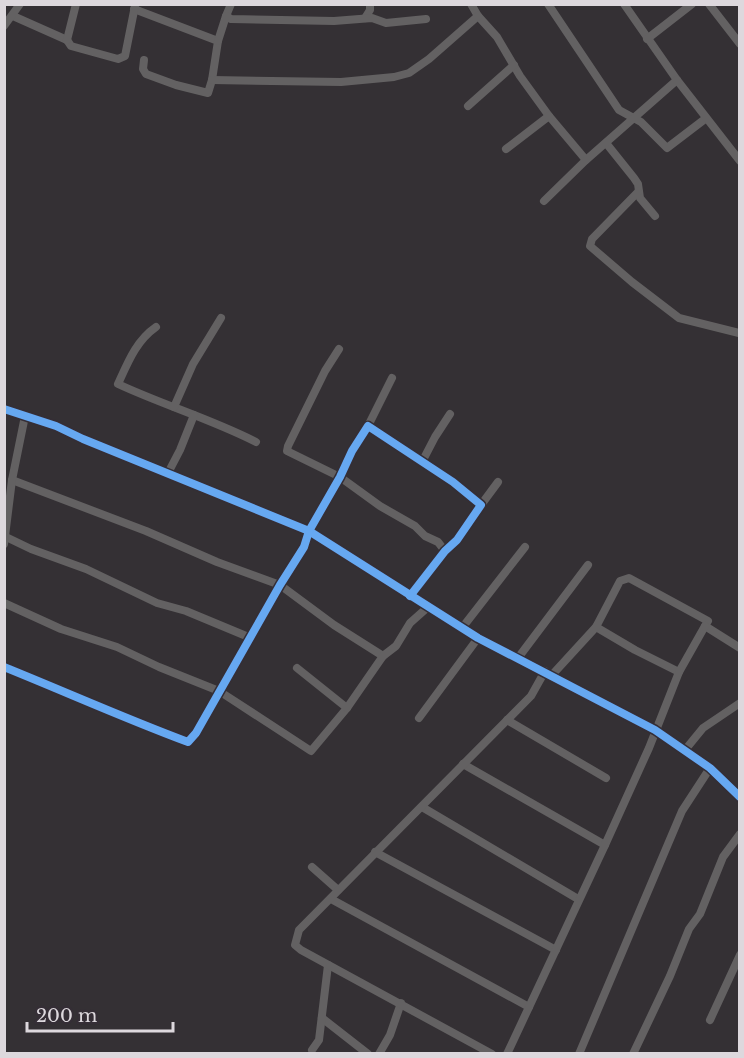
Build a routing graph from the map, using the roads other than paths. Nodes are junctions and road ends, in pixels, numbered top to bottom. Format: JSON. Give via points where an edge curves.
{"nodes":[{"id":1,"x":20,"y":4,"type":"edge"},
{"id":2,"x":76,"y":4,"type":"edge"},
{"id":3,"x":231,"y":4,"type":"edge"},
{"id":4,"x":370,"y":4,"type":"edge"},
{"id":5,"x":471,"y":4,"type":"edge"},
{"id":6,"x":548,"y":4,"type":"edge"},
{"id":7,"x":624,"y":4,"type":"edge"},
{"id":8,"x":692,"y":4,"type":"edge"},
{"id":9,"x":709,"y":4,"type":"edge"},
{"id":10,"x":134,"y":7,"type":"edge"},
{"id":11,"x":12,"y":16,"type":"junction"},
{"id":12,"x":226,"y":16,"type":"junction"},
{"id":13,"x":478,"y":16,"type":"junction"},
{"id":14,"x":365,"y":18,"type":"junction"},
{"id":15,"x":426,"y":19,"type":"dead end"},
{"id":16,"x":4,"y":26,"type":"edge"},
{"id":17,"x":647,"y":39,"type":"junction"},
{"id":18,"x":67,"y":40,"type":"junction"},
{"id":19,"x":218,"y":41,"type":"junction"},
{"id":20,"x":740,"y":44,"type":"edge"},
{"id":21,"x":144,"y":60,"type":"dead end"},
{"id":22,"x":514,"y":65,"type":"junction"},
{"id":23,"x":213,"y":80,"type":"junction"},
{"id":24,"x":677,"y":80,"type":"junction"},
{"id":25,"x":468,"y":106,"type":"dead end"},
{"id":26,"x":549,"y":116,"type":"junction"},
{"id":27,"x":635,"y":119,"type":"junction"},
{"id":28,"x":705,"y":119,"type":"junction"},
{"id":29,"x":606,"y":143,"type":"junction"},
{"id":30,"x":506,"y":149,"type":"dead end"},
{"id":31,"x":586,"y":160,"type":"junction"},
{"id":32,"x":740,"y":162,"type":"edge"},
{"id":33,"x":638,"y":192,"type":"junction"},
{"id":34,"x":543,"y":201,"type":"dead end"},
{"id":35,"x":655,"y":216,"type":"dead end"},
{"id":36,"x":221,"y":318,"type":"dead end"},
{"id":37,"x":156,"y":327,"type":"dead end"},
{"id":38,"x":739,"y":333,"type":"edge"},
{"id":39,"x":339,"y":349,"type":"dead end"},
{"id":40,"x":393,"y":378,"type":"dead end"},
{"id":41,"x":174,"y":407,"type":"junction"},
{"id":42,"x":4,"y":409,"type":"edge"},
{"id":43,"x":450,"y":414,"type":"dead end"},
{"id":44,"x":194,"y":415,"type":"junction"},
{"id":45,"x":25,"y":416,"type":"junction"},
{"id":46,"x":368,"y":426,"type":"junction"},
{"id":47,"x":256,"y":442,"type":"dead end"},
{"id":48,"x":422,"y":462,"type":"junction"},
{"id":49,"x":168,"y":473,"type":"junction"},
{"id":50,"x":340,"y":477,"type":"junction"},
{"id":51,"x":12,"y":480,"type":"junction"},
{"id":52,"x":498,"y":482,"type":"dead end"},
{"id":53,"x":481,"y":505,"type":"junction"},
{"id":54,"x":309,"y":531,"type":"junction"},
{"id":55,"x":5,"y":540,"type":"edge"},
{"id":56,"x":525,"y":547,"type":"dead end"},
{"id":57,"x":445,"y":551,"type":"junction"},
{"id":58,"x":588,"y":565,"type":"dead end"},
{"id":59,"x":280,"y":585,"type":"junction"},
{"id":60,"x":410,"y":596,"type":"junction"},
{"id":61,"x":4,"y":603,"type":"edge"},
{"id":62,"x":428,"y":607,"type":"junction"},
{"id":63,"x":705,"y":626,"type":"junction"},
{"id":64,"x":596,"y":627,"type":"junction"},
{"id":65,"x":462,"y":628,"type":"junction"},
{"id":66,"x":251,"y":638,"type":"junction"},
{"id":67,"x":478,"y":638,"type":"junction"},
{"id":68,"x":740,"y":648,"type":"edge"},
{"id":69,"x":383,"y":656,"type":"junction"},
{"id":70,"x":518,"y":658,"type":"junction"},
{"id":71,"x":4,"y":667,"type":"edge"},
{"id":72,"x":297,"y":668,"type":"dead end"},
{"id":73,"x":679,"y":672,"type":"junction"},
{"id":74,"x":548,"y":673,"type":"junction"},
{"id":75,"x":219,"y":691,"type":"junction"},
{"id":76,"x":740,"y":703,"type":"edge"},
{"id":77,"x":347,"y":708,"type":"junction"},
{"id":78,"x":419,"y":718,"type":"dead end"},
{"id":79,"x":507,"y":720,"type":"junction"},
{"id":80,"x":655,"y":730,"type":"junction"},
{"id":81,"x":685,"y":750,"type":"junction"},
{"id":82,"x":463,"y":764,"type":"junction"},
{"id":83,"x":710,"y":768,"type":"junction"},
{"id":84,"x":606,"y":778,"type":"dead end"},
{"id":85,"x":740,"y":797,"type":"edge"},
{"id":86,"x":422,"y":807,"type":"junction"},
{"id":87,"x":740,"y":834,"type":"edge"},
{"id":88,"x":606,"y":845,"type":"junction"},
{"id":89,"x":375,"y":852,"type":"junction"},
{"id":90,"x":312,"y":867,"type":"dead end"},
{"id":91,"x":338,"y":890,"type":"junction"},
{"id":92,"x":331,"y":899,"type":"junction"},
{"id":93,"x":578,"y":899,"type":"junction"},
{"id":94,"x":556,"y":950,"type":"junction"},
{"id":95,"x":740,"y":955,"type":"edge"},
{"id":96,"x":328,"y":965,"type":"junction"},
{"id":97,"x":401,"y":1003,"type":"junction"},
{"id":98,"x":529,"y":1007,"type":"junction"},
{"id":99,"x":322,"y":1018,"type":"junction"},
{"id":100,"x":710,"y":1020,"type":"dead end"},
{"id":101,"x":312,"y":1050,"type":"dead end"},
{"id":102,"x":368,"y":1053,"type":"edge"},
{"id":103,"x":380,"y":1053,"type":"edge"},
{"id":104,"x":492,"y":1053,"type":"edge"},
{"id":105,"x":507,"y":1053,"type":"edge"},
{"id":106,"x":579,"y":1053,"type":"edge"},
{"id":107,"x":633,"y":1053,"type":"edge"}],
"edges":[{"from":1,"to":11,"type":"street"},
{"from":2,"to":18,"type":"street"},
{"from":3,"to":12,"type":"street"},
{"from":4,"to":14,"type":"street"},
{"from":5,"to":13,"type":"street"},
{"from":6,"to":27,"type":"street","via":[[619,110]]},
{"from":7,"to":17,"type":"street"},
{"from":8,"to":17,"type":"street"},
{"from":9,"to":20,"type":"street"},
{"from":10,"to":18,"type":"street","via":[[122,58],[71,46]]},
{"from":10,"to":19,"type":"street"},
{"from":11,"to":16,"type":"street"},
{"from":11,"to":18,"type":"street"},
{"from":12,"to":14,"type":"street","via":[[334,21]]},
{"from":12,"to":19,"type":"street"},
{"from":13,"to":22,"type":"street"},
{"from":13,"to":23,"type":"street","via":[[429,59],[409,73],[394,77],[341,82]]},
{"from":14,"to":15,"type":"street","via":[[386,23]]},
{"from":17,"to":24,"type":"street"},
{"from":19,"to":23,"type":"street"},
{"from":21,"to":23,"type":"street","via":[[146,74],[186,88],[208,93]]},
{"from":22,"to":25,"type":"street"},
{"from":22,"to":26,"type":"street"},
{"from":24,"to":27,"type":"street"},
{"from":24,"to":28,"type":"street"},
{"from":26,"to":30,"type":"street"},
{"from":26,"to":31,"type":"street"},
{"from":27,"to":28,"type":"street","via":[[668,149]]},
{"from":27,"to":29,"type":"street"},
{"from":28,"to":32,"type":"street"},
{"from":29,"to":31,"type":"street"},
{"from":29,"to":33,"type":"street","via":[[638,184]]},
{"from":31,"to":34,"type":"street"},
{"from":33,"to":35,"type":"street"},
{"from":33,"to":38,"type":"street","via":[[592,239],[590,246],[679,318]]},
{"from":36,"to":41,"type":"street"},
{"from":37,"to":41,"type":"street","via":[[144,335],[131,354],[118,384]]},
{"from":39,"to":50,"type":"street","via":[[287,451]]},
{"from":40,"to":46,"type":"street"},
{"from":41,"to":44,"type":"street"},
{"from":42,"to":45,"type":"street"},
{"from":43,"to":48,"type":"street"},
{"from":44,"to":47,"type":"street"},
{"from":44,"to":49,"type":"street"},
{"from":45,"to":49,"type":"street"},
{"from":45,"to":51,"type":"street"},
{"from":46,"to":48,"type":"street"},
{"from":46,"to":50,"type":"street"},
{"from":48,"to":53,"type":"street"},
{"from":49,"to":54,"type":"street"},
{"from":50,"to":54,"type":"street"},
{"from":50,"to":57,"type":"street","via":[[438,542]]},
{"from":51,"to":55,"type":"street"},
{"from":51,"to":59,"type":"street"},
{"from":52,"to":53,"type":"street"},
{"from":53,"to":57,"type":"street"},
{"from":54,"to":59,"type":"street","via":[[304,547]]},
{"from":54,"to":60,"type":"street"},
{"from":55,"to":66,"type":"street","via":[[86,569],[157,603]]},
{"from":56,"to":65,"type":"street"},
{"from":57,"to":60,"type":"street"},
{"from":58,"to":70,"type":"street"},
{"from":59,"to":66,"type":"street"},
{"from":59,"to":69,"type":"street"},
{"from":60,"to":62,"type":"street"},
{"from":61,"to":75,"type":"street"},
{"from":62,"to":65,"type":"street"},
{"from":62,"to":69,"type":"street"},
{"from":63,"to":64,"type":"street","via":[[708,621],[629,578],[620,581]]},
{"from":63,"to":68,"type":"street"},
{"from":63,"to":73,"type":"street"},
{"from":64,"to":73,"type":"street"},
{"from":64,"to":74,"type":"street"},
{"from":65,"to":67,"type":"street"},
{"from":66,"to":75,"type":"street"},
{"from":67,"to":70,"type":"street"},
{"from":67,"to":78,"type":"street"},
{"from":69,"to":77,"type":"street"},
{"from":70,"to":74,"type":"street"},
{"from":71,"to":75,"type":"street","via":[[188,742]]},
{"from":72,"to":77,"type":"street"},
{"from":73,"to":80,"type":"street"},
{"from":74,"to":79,"type":"street"},
{"from":74,"to":80,"type":"street"},
{"from":75,"to":77,"type":"street","via":[[311,751]]},
{"from":76,"to":81,"type":"street","via":[[703,728]]},
{"from":79,"to":82,"type":"street"},
{"from":79,"to":84,"type":"street"},
{"from":80,"to":81,"type":"street"},
{"from":80,"to":88,"type":"street"},
{"from":81,"to":83,"type":"street"},
{"from":82,"to":86,"type":"street"},
{"from":82,"to":88,"type":"street"},
{"from":83,"to":85,"type":"street"},
{"from":83,"to":106,"type":"street","via":[[682,811]]},
{"from":86,"to":89,"type":"street"},
{"from":86,"to":93,"type":"street"},
{"from":87,"to":107,"type":"street","via":[[723,857]]},
{"from":88,"to":93,"type":"street"},
{"from":89,"to":91,"type":"street"},
{"from":89,"to":94,"type":"street"},
{"from":90,"to":91,"type":"street"},
{"from":91,"to":92,"type":"street"},
{"from":92,"to":96,"type":"street","via":[[299,930],[295,939],[301,950]]},
{"from":92,"to":98,"type":"street"},
{"from":93,"to":94,"type":"street"},
{"from":94,"to":98,"type":"street"},
{"from":95,"to":100,"type":"street"},
{"from":96,"to":97,"type":"street"},
{"from":96,"to":99,"type":"street"},
{"from":97,"to":103,"type":"street"},
{"from":97,"to":104,"type":"street"},
{"from":98,"to":105,"type":"street"},
{"from":99,"to":101,"type":"street","via":[[319,1040]]},
{"from":99,"to":102,"type":"street"}]}
